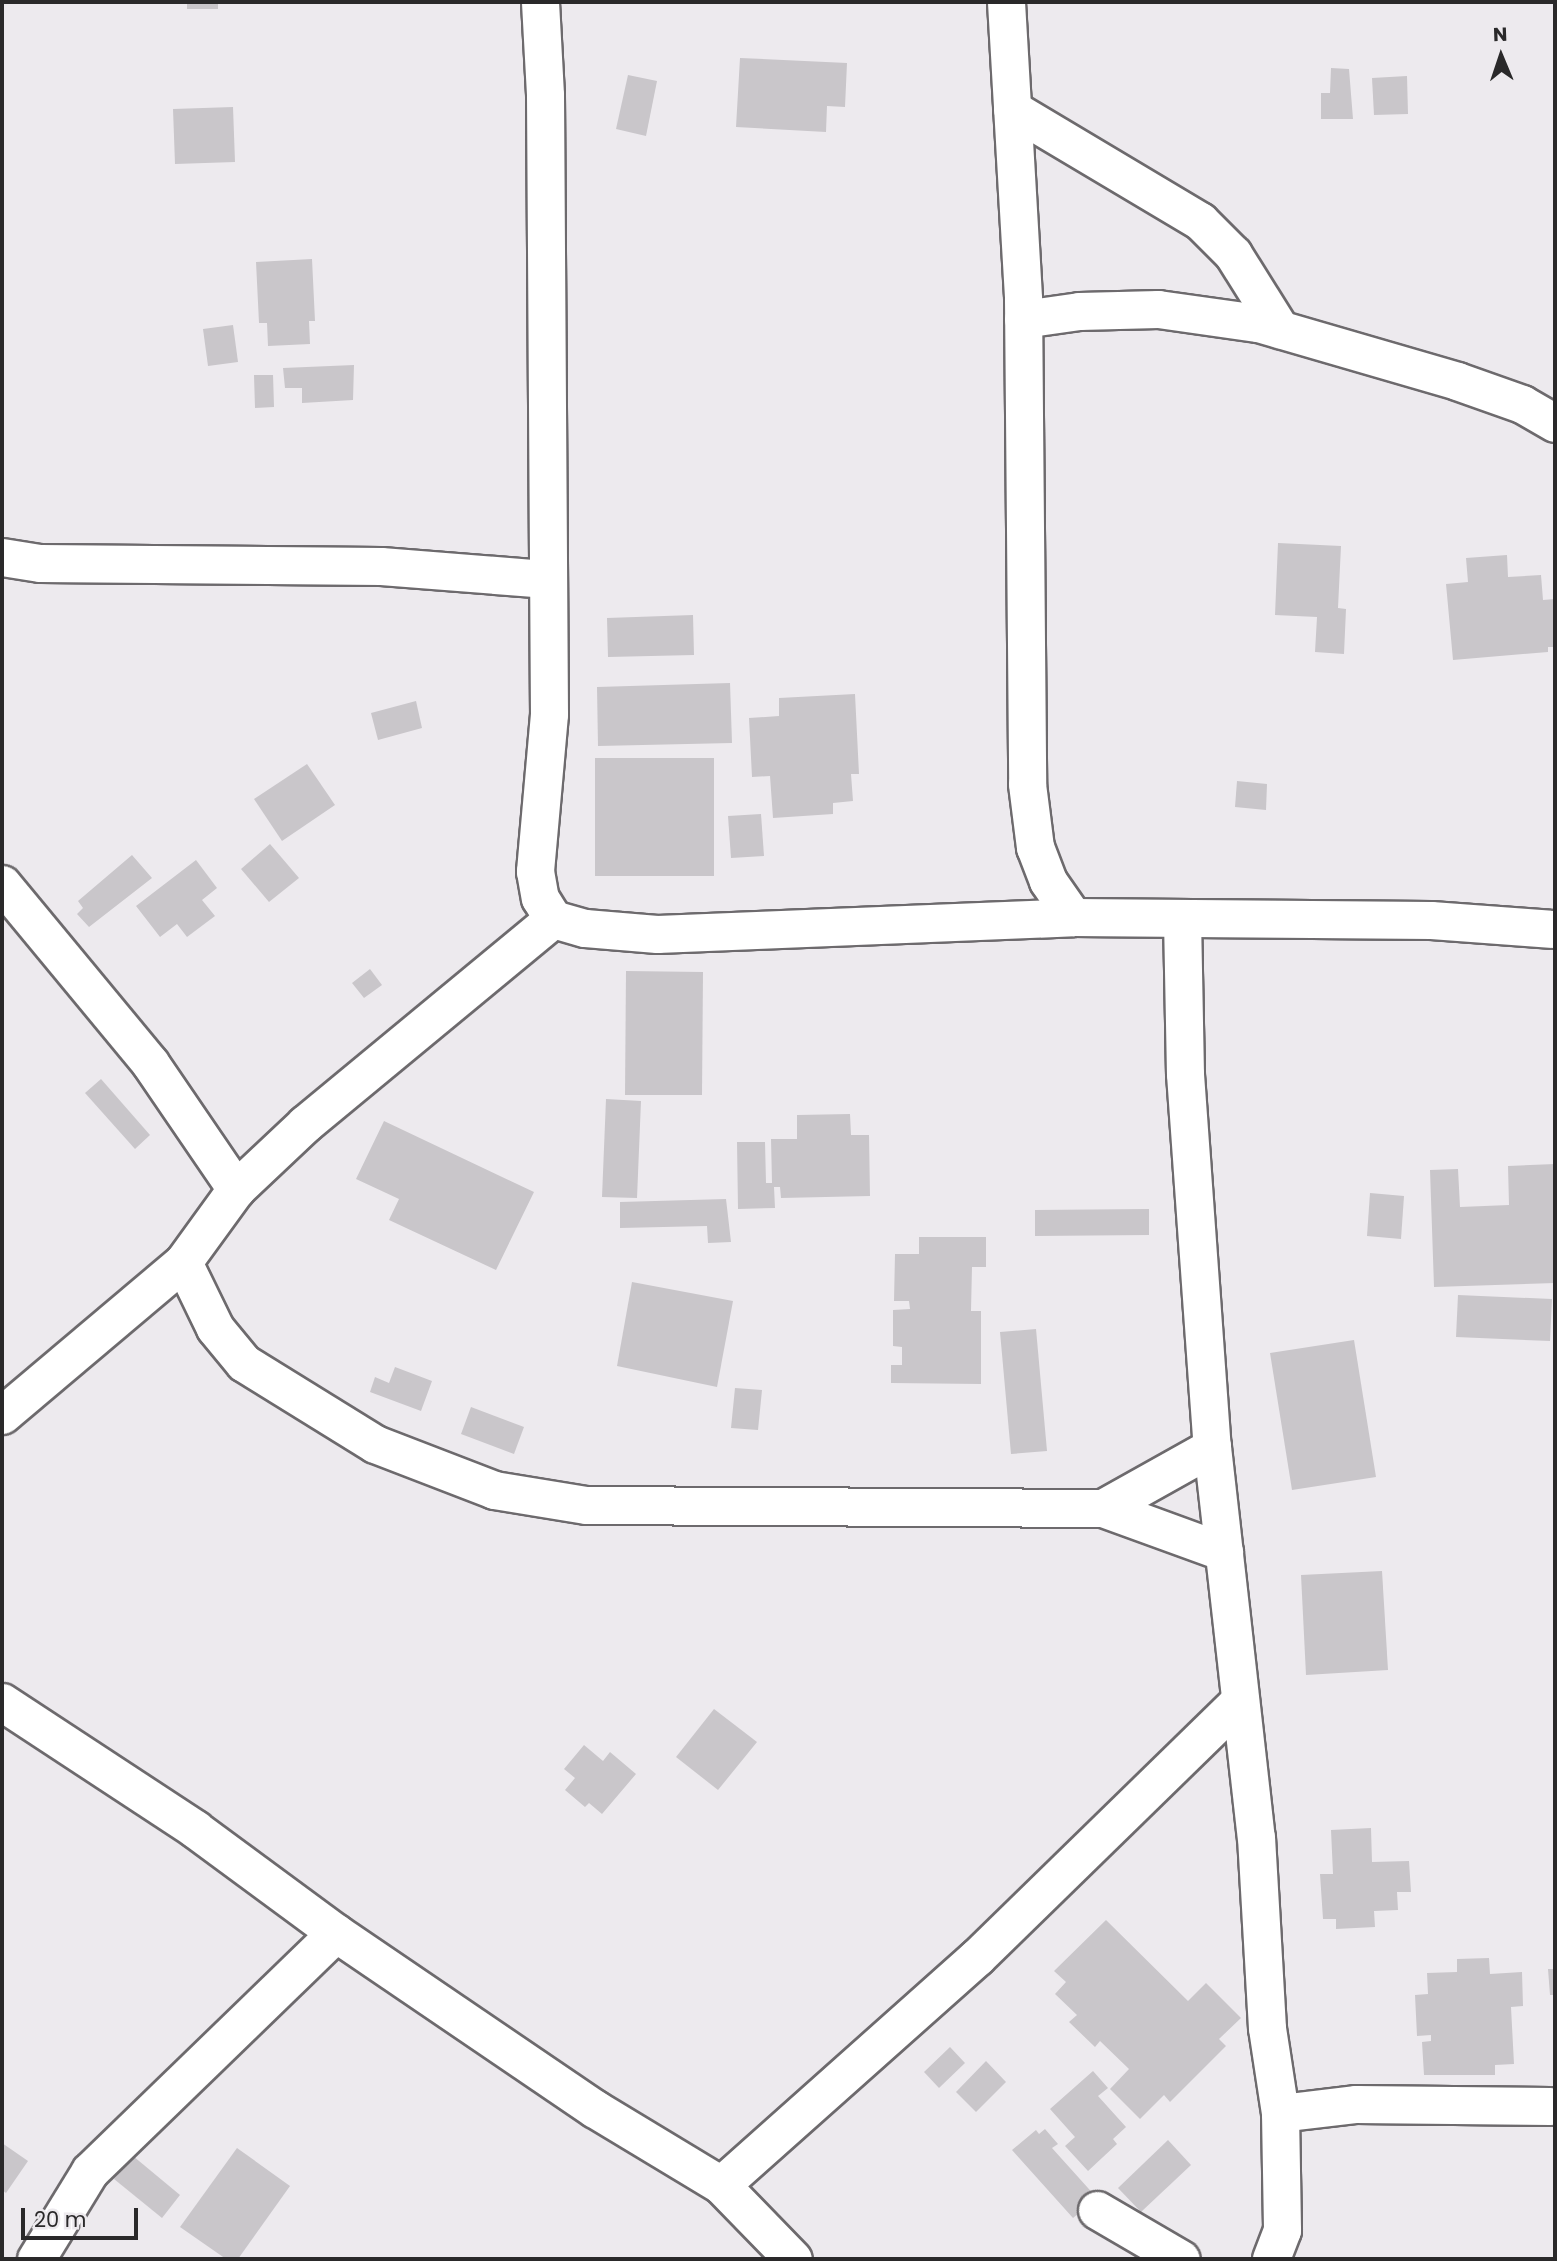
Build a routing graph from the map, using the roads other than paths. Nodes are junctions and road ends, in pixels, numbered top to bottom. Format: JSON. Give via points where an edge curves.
{"nodes":[{"id":1,"x":541,"y":2,"type":"edge"},
{"id":2,"x":1006,"y":2,"type":"edge"},
{"id":3,"x":1012,"y":109,"type":"junction"},
{"id":4,"x":1023,"y":319,"type":"junction"},
{"id":5,"x":1280,"y":329,"type":"junction"},
{"id":6,"x":1555,"y":423,"type":"edge"},
{"id":7,"x":2,"y":557,"type":"edge"},
{"id":8,"x":547,"y":579,"type":"junction"},
{"id":9,"x":2,"y":884,"type":"edge"},
{"id":10,"x":1073,"y":917,"type":"junction"},
{"id":11,"x":1182,"y":918,"type":"junction"},
{"id":12,"x":553,"y":919,"type":"junction"},
{"id":13,"x":1555,"y":929,"type":"edge"},
{"id":14,"x":236,"y":1189,"type":"junction"},
{"id":15,"x":183,"y":1262,"type":"junction"},
{"id":16,"x":2,"y":1415,"type":"edge"},
{"id":17,"x":1212,"y":1447,"type":"junction"},
{"id":18,"x":1103,"y":1508,"type":"junction"},
{"id":19,"x":1224,"y":1552,"type":"junction"},
{"id":20,"x":2,"y":1702,"type":"edge"},
{"id":21,"x":1238,"y":1702,"type":"junction"},
{"id":22,"x":335,"y":1933,"type":"junction"},
{"id":23,"x":1550,"y":2106,"type":"dead end"},
{"id":24,"x":1280,"y":2113,"type":"junction"},
{"id":25,"x":721,"y":2185,"type":"junction"},
{"id":26,"x":1097,"y":2210,"type":"dead end"},
{"id":27,"x":36,"y":2259,"type":"edge"},
{"id":28,"x":793,"y":2259,"type":"edge"},
{"id":29,"x":1181,"y":2259,"type":"edge"},
{"id":30,"x":1271,"y":2259,"type":"edge"}],
"edges":[{"from":1,"to":8,"type":"street"},
{"from":2,"to":3,"type":"street"},
{"from":3,"to":4,"type":"street"},
{"from":3,"to":5,"type":"street","via":[[1200,221],[1233,254]]},
{"from":4,"to":5,"type":"street","via":[[1079,311],[1158,309]]},
{"from":4,"to":10,"type":"street","via":[[1027,784],[1035,847],[1048,881]]},
{"from":5,"to":6,"type":"street","via":[[1470,386],[1522,404]]},
{"from":7,"to":8,"type":"street","via":[[40,563],[381,566]]},
{"from":8,"to":12,"type":"street","via":[[549,714],[536,871],[540,898]]},
{"from":9,"to":14,"type":"street","via":[[150,1063]]},
{"from":10,"to":11,"type":"street"},
{"from":10,"to":12,"type":"street","via":[[657,934],[585,928]]},
{"from":11,"to":13,"type":"street","via":[[1431,920]]},
{"from":11,"to":17,"type":"street","via":[[1185,1074]]},
{"from":12,"to":14,"type":"street","via":[[305,1124]]},
{"from":14,"to":15,"type":"street"},
{"from":15,"to":16,"type":"street"},
{"from":15,"to":18,"type":"street","via":[[215,1328],[244,1363],[375,1444],[494,1490],[586,1506]]},
{"from":17,"to":18,"type":"street"},
{"from":17,"to":19,"type":"street"},
{"from":18,"to":19,"type":"street"},
{"from":19,"to":21,"type":"street"},
{"from":20,"to":22,"type":"street","via":[[195,1829]]},
{"from":21,"to":24,"type":"street","via":[[1256,1837],[1268,2028]]},
{"from":21,"to":25,"type":"street","via":[[978,1957]]},
{"from":22,"to":25,"type":"street","via":[[595,2109]]},
{"from":22,"to":27,"type":"street","via":[[90,2171]]},
{"from":23,"to":24,"type":"street","via":[[1356,2104]]},
{"from":24,"to":30,"type":"street","via":[[1282,2230]]},
{"from":25,"to":28,"type":"street"},
{"from":26,"to":29,"type":"street"}]}
